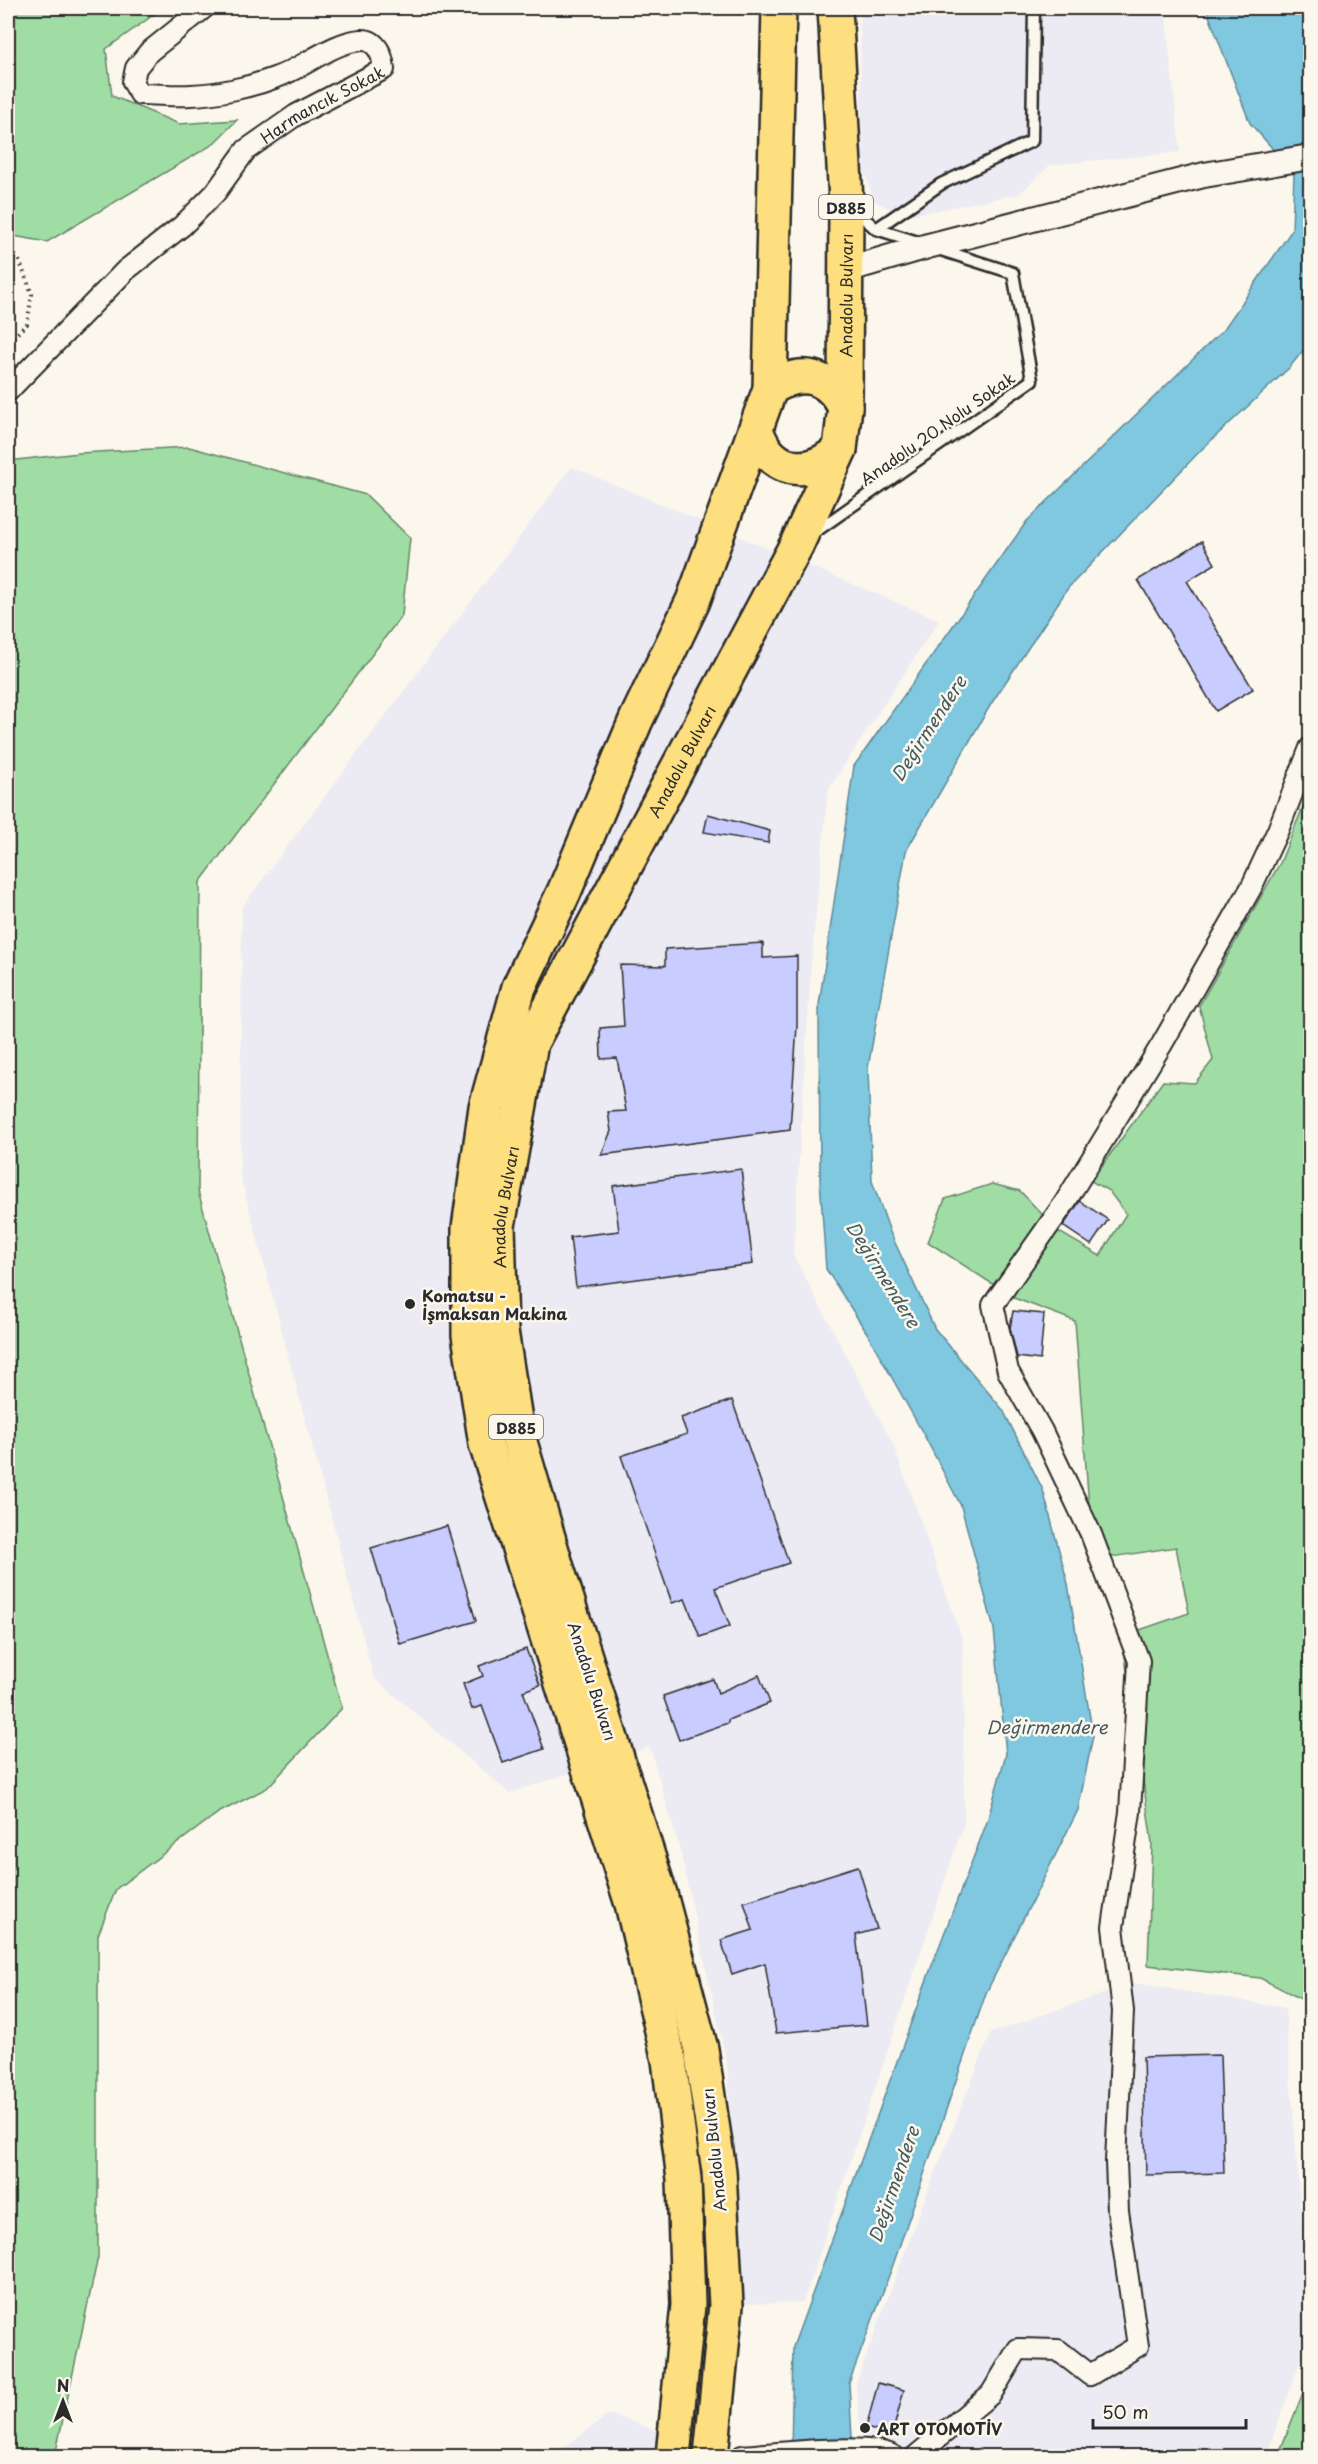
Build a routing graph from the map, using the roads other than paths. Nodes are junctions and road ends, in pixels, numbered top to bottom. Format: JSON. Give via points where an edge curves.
{"nodes":[{"id":1,"x":204,"y":8,"type":"edge"},
{"id":2,"x":779,"y":8,"type":"edge"},
{"id":3,"x":835,"y":8,"type":"edge"},
{"id":4,"x":1034,"y":8,"type":"edge"},
{"id":5,"x":1311,"y":157,"type":"edge"},
{"id":6,"x":846,"y":201,"type":"junction"},
{"id":7,"x":876,"y":229,"type":"junction"},
{"id":8,"x":928,"y":246,"type":"junction"},
{"id":9,"x":846,"y":270,"type":"junction"},
{"id":10,"x":770,"y":388,"type":"junction"},
{"id":11,"x":8,"y":391,"type":"edge"},
{"id":12,"x":845,"y":406,"type":"junction"},
{"id":13,"x":756,"y":429,"type":"junction"},
{"id":14,"x":840,"y":449,"type":"junction"},
{"id":15,"x":796,"y":544,"type":"junction"},
{"id":16,"x":1311,"y":748,"type":"edge"},
{"id":17,"x":673,"y":2457,"type":"edge"},
{"id":18,"x":711,"y":2457,"type":"edge"},
{"id":19,"x":742,"y":2457,"type":"edge"},
{"id":20,"x":893,"y":2457,"type":"edge"},
{"id":21,"x":916,"y":2457,"type":"edge"}],
"edges":[{"from":1,"to":11,"type":"street","name":"Harmancık Sokak","via":[[149,52],[136,68],[133,82],[140,94],[191,95],[240,87],[277,77],[335,48],[362,40],[374,44],[383,56],[384,69],[296,115],[246,150],[215,192],[182,226],[126,270]]},
{"from":2,"to":10,"type":"highway","name":"Anadolu Bulvarı"},
{"from":3,"to":6,"type":"highway","name":"Anadolu Bulvarı","number":"D885"},
{"from":4,"to":7,"type":"lane","via":[[1032,141],[941,184]]},
{"from":5,"to":8,"type":"street","via":[[1204,175]]},
{"from":6,"to":7,"type":"lane","name":"Anadolu 20 Nolu Sokak"},
{"from":6,"to":9,"type":"highway","name":"Anadolu Bulvarı","number":"D885"},
{"from":7,"to":8,"type":"lane","name":"Anadolu 20 Nolu Sokak"},
{"from":8,"to":9,"type":"street"},
{"from":8,"to":15,"type":"lane","name":"Anadolu 20 Nolu Sokak","via":[[1013,273],[1032,380]]},
{"from":9,"to":12,"type":"highway","name":"Anadolu Bulvarı","number":"D885"},
{"from":10,"to":12,"type":"highway","via":[[790,378],[813,377],[838,393]]},
{"from":10,"to":13,"type":"highway","name":"Anadolu Bulvarı"},
{"from":12,"to":14,"type":"highway","name":"Anadolu Bulvarı"},
{"from":13,"to":14,"type":"highway","via":[[760,444],[770,456],[799,469],[829,460]]},
{"from":13,"to":17,"type":"highway","name":"Anadolu Bulvarı","number":"D885","via":[[693,601],[636,720],[564,892],[519,987],[486,1107],[469,1228],[469,1335],[486,1444],[632,1904],[669,2060],[684,2180],[688,2305]]},
{"from":14,"to":15,"type":"highway","name":"Anadolu Bulvarı","number":"D885"},
{"from":15,"to":18,"type":"highway","name":"Anadolu Bulvarı","number":"D885","via":[[531,1043],[498,1226],[501,1331],[517,1432],[660,1894],[701,2049],[719,2171],[726,2305]]},
{"from":16,"to":21,"type":"street","via":[[1251,888],[1162,1044],[1064,1204],[993,1305],[1008,1371],[1042,1431],[1091,1534],[1139,1661],[1131,1812],[1113,1928],[1123,2011],[1116,2162],[1118,2211],[1138,2346],[1090,2375],[1058,2350],[1018,2349],[992,2394]]},
{"from":19,"to":20,"type":"street","via":[[863,2449],[887,2451]]}]}
